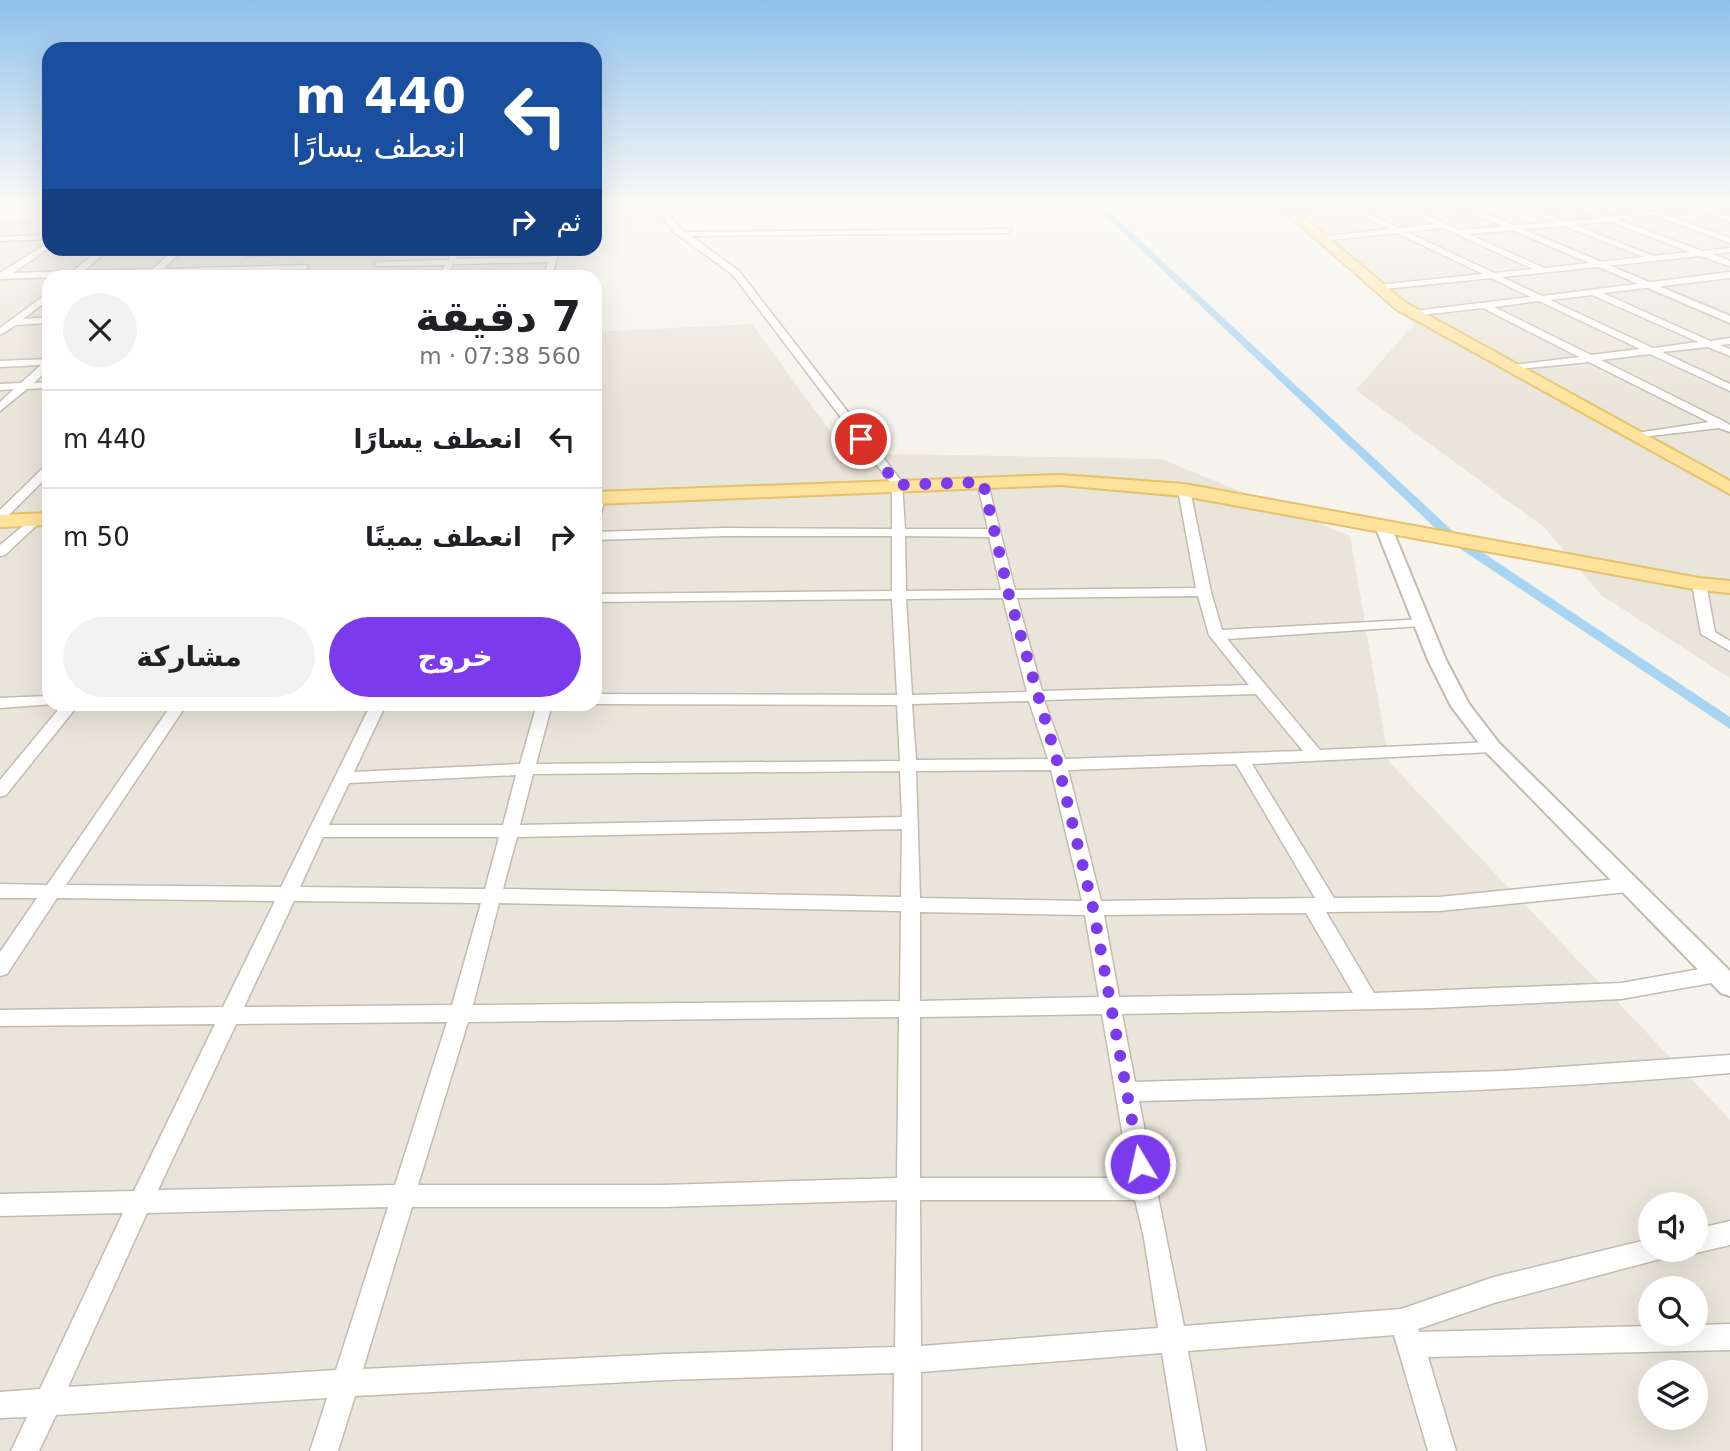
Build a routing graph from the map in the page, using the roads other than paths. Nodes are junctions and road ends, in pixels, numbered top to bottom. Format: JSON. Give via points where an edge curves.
{"nodes":[{"id":1,"x":737,"y":273,"type":"edge"},
{"id":2,"x":1361,"y":273,"type":"edge"},
{"id":3,"x":1484,"y":273,"type":"edge"},
{"id":4,"x":1519,"y":273,"type":"edge"},
{"id":5,"x":1618,"y":273,"type":"edge"},
{"id":6,"x":1730,"y":275,"type":"edge"},
{"id":7,"x":42,"y":276,"type":"edge"},
{"id":8,"x":1491,"y":276,"type":"junction"},
{"id":9,"x":1,"y":277,"type":"edge"},
{"id":10,"x":1703,"y":278,"type":"junction"},
{"id":11,"x":1646,"y":284,"type":"junction"},
{"id":12,"x":1721,"y":285,"type":"dead end"},
{"id":13,"x":1378,"y":288,"type":"junction"},
{"id":14,"x":1590,"y":291,"type":"junction"},
{"id":15,"x":1539,"y":298,"type":"junction"},
{"id":16,"x":42,"y":300,"type":"edge"},
{"id":17,"x":1481,"y":304,"type":"junction"},
{"id":18,"x":1414,"y":314,"type":"junction"},
{"id":19,"x":42,"y":320,"type":"edge"},
{"id":20,"x":1730,"y":320,"type":"edge"},
{"id":21,"x":13,"y":321,"type":"junction"},
{"id":22,"x":0,"y":322,"type":"edge"},
{"id":23,"x":0,"y":332,"type":"edge"},
{"id":24,"x":1730,"y":341,"type":"edge"},
{"id":25,"x":1709,"y":344,"type":"junction"},
{"id":26,"x":1653,"y":352,"type":"junction"},
{"id":27,"x":1730,"y":353,"type":"edge"},
{"id":28,"x":1592,"y":359,"type":"junction"},
{"id":29,"x":42,"y":362,"type":"edge"},
{"id":30,"x":0,"y":364,"type":"edge"},
{"id":31,"x":1513,"y":368,"type":"junction"},
{"id":32,"x":42,"y":369,"type":"edge"},
{"id":33,"x":42,"y":385,"type":"edge"},
{"id":34,"x":24,"y":386,"type":"junction"},
{"id":35,"x":0,"y":387,"type":"edge"},
{"id":36,"x":1730,"y":388,"type":"edge"},
{"id":37,"x":0,"y":408,"type":"edge"},
{"id":38,"x":1727,"y":425,"type":"edge"},
{"id":39,"x":1637,"y":436,"type":"junction"},
{"id":40,"x":42,"y":475,"type":"edge"},
{"id":41,"x":983,"y":482,"type":"junction"},
{"id":42,"x":898,"y":485,"type":"junction"},
{"id":43,"x":1730,"y":488,"type":"edge"},
{"id":44,"x":1184,"y":490,"type":"junction"},
{"id":45,"x":602,"y":503,"type":"edge"},
{"id":46,"x":0,"y":519,"type":"edge"},
{"id":47,"x":42,"y":519,"type":"edge"},
{"id":48,"x":1382,"y":526,"type":"junction"},
{"id":49,"x":898,"y":531,"type":"junction"},
{"id":50,"x":995,"y":533,"type":"junction"},
{"id":51,"x":602,"y":536,"type":"edge"},
{"id":52,"x":0,"y":552,"type":"edge"},
{"id":53,"x":1699,"y":584,"type":"junction"},
{"id":54,"x":1730,"y":587,"type":"edge"},
{"id":55,"x":1204,"y":592,"type":"junction"},
{"id":56,"x":1009,"y":595,"type":"junction"},
{"id":57,"x":900,"y":597,"type":"junction"},
{"id":58,"x":602,"y":598,"type":"edge"},
{"id":59,"x":1421,"y":622,"type":"junction"},
{"id":60,"x":1216,"y":635,"type":"junction"},
{"id":61,"x":1730,"y":647,"type":"edge"},
{"id":62,"x":1259,"y":689,"type":"junction"},
{"id":63,"x":1037,"y":698,"type":"junction"},
{"id":64,"x":602,"y":699,"type":"edge"},
{"id":65,"x":905,"y":700,"type":"junction"},
{"id":66,"x":42,"y":701,"type":"edge"},
{"id":67,"x":0,"y":703,"type":"edge"},
{"id":68,"x":65,"y":711,"type":"edge"},
{"id":69,"x":174,"y":711,"type":"edge"},
{"id":70,"x":374,"y":711,"type":"edge"},
{"id":71,"x":542,"y":711,"type":"edge"},
{"id":72,"x":1492,"y":747,"type":"junction"},
{"id":73,"x":1315,"y":755,"type":"junction"},
{"id":74,"x":1242,"y":760,"type":"junction"},
{"id":75,"x":1058,"y":764,"type":"junction"},
{"id":76,"x":907,"y":766,"type":"junction"},
{"id":77,"x":527,"y":769,"type":"junction"},
{"id":78,"x":342,"y":778,"type":"junction"},
{"id":79,"x":0,"y":791,"type":"edge"},
{"id":80,"x":911,"y":823,"type":"junction"},
{"id":81,"x":318,"y":831,"type":"junction"},
{"id":82,"x":510,"y":831,"type":"junction"},
{"id":83,"x":1627,"y":885,"type":"junction"},
{"id":84,"x":52,"y":890,"type":"junction"},
{"id":85,"x":0,"y":891,"type":"edge"},
{"id":86,"x":286,"y":895,"type":"junction"},
{"id":87,"x":493,"y":896,"type":"junction"},
{"id":88,"x":1319,"y":904,"type":"junction"},
{"id":89,"x":910,"y":905,"type":"junction"},
{"id":90,"x":1093,"y":908,"type":"junction"},
{"id":91,"x":0,"y":968,"type":"edge"},
{"id":92,"x":1724,"y":980,"type":"edge"},
{"id":93,"x":1368,"y":1001,"type":"junction"},
{"id":94,"x":1111,"y":1005,"type":"junction"},
{"id":95,"x":910,"y":1009,"type":"junction"},
{"id":96,"x":460,"y":1014,"type":"junction"},
{"id":97,"x":229,"y":1016,"type":"junction"},
{"id":98,"x":0,"y":1018,"type":"edge"},
{"id":99,"x":1730,"y":1065,"type":"edge"},
{"id":100,"x":1128,"y":1092,"type":"junction"},
{"id":101,"x":909,"y":1189,"type":"junction"},
{"id":102,"x":1144,"y":1189,"type":"junction"},
{"id":103,"x":404,"y":1196,"type":"junction"},
{"id":104,"x":140,"y":1203,"type":"junction"},
{"id":105,"x":0,"y":1205,"type":"edge"},
{"id":106,"x":1730,"y":1233,"type":"edge"},
{"id":107,"x":1708,"y":1238,"type":"edge"},
{"id":108,"x":1638,"y":1254,"type":"edge"},
{"id":109,"x":1406,"y":1334,"type":"junction"},
{"id":110,"x":1730,"y":1337,"type":"edge"},
{"id":111,"x":1173,"y":1341,"type":"junction"},
{"id":112,"x":908,"y":1360,"type":"junction"},
{"id":113,"x":347,"y":1383,"type":"junction"},
{"id":114,"x":47,"y":1402,"type":"junction"},
{"id":115,"x":0,"y":1405,"type":"edge"},
{"id":116,"x":25,"y":1451,"type":"edge"},
{"id":117,"x":324,"y":1451,"type":"edge"},
{"id":118,"x":907,"y":1451,"type":"edge"},
{"id":119,"x":1192,"y":1451,"type":"edge"},
{"id":120,"x":1442,"y":1451,"type":"edge"}],
"edges":[{"from":1,"to":42,"type":"street"},
{"from":2,"to":13,"type":"main road"},
{"from":3,"to":8,"type":"street"},
{"from":4,"to":8,"type":"street"},
{"from":5,"to":11,"type":"street"},
{"from":6,"to":10,"type":"street"},
{"from":7,"to":9,"type":"street"},
{"from":8,"to":13,"type":"street"},
{"from":8,"to":15,"type":"street"},
{"from":10,"to":11,"type":"street"},
{"from":10,"to":12,"type":"street"},
{"from":11,"to":14,"type":"street"},
{"from":11,"to":20,"type":"street"},
{"from":13,"to":18,"type":"main road"},
{"from":14,"to":15,"type":"street"},
{"from":14,"to":25,"type":"street"},
{"from":15,"to":17,"type":"street"},
{"from":15,"to":26,"type":"street"},
{"from":16,"to":21,"type":"street"},
{"from":17,"to":18,"type":"street"},
{"from":17,"to":28,"type":"street"},
{"from":18,"to":31,"type":"main road"},
{"from":19,"to":21,"type":"street"},
{"from":21,"to":22,"type":"street"},
{"from":21,"to":23,"type":"street"},
{"from":24,"to":25,"type":"street"},
{"from":25,"to":26,"type":"street"},
{"from":25,"to":27,"type":"street"},
{"from":26,"to":28,"type":"street"},
{"from":26,"to":36,"type":"street"},
{"from":28,"to":31,"type":"street"},
{"from":28,"to":38,"type":"street"},
{"from":29,"to":30,"type":"street"},
{"from":31,"to":39,"type":"main road"},
{"from":32,"to":34,"type":"street"},
{"from":33,"to":34,"type":"street"},
{"from":34,"to":35,"type":"street"},
{"from":34,"to":37,"type":"street"},
{"from":38,"to":39,"type":"street"},
{"from":39,"to":43,"type":"main road"},
{"from":40,"to":46,"type":"street"},
{"from":41,"to":42,"type":"main road"},
{"from":41,"to":44,"type":"main road","via":[[1084,481]]},
{"from":41,"to":50,"type":"street"},
{"from":42,"to":45,"type":"main road"},
{"from":42,"to":49,"type":"street"},
{"from":44,"to":48,"type":"main road"},
{"from":44,"to":55,"type":"street"},
{"from":46,"to":47,"type":"main road"},
{"from":47,"to":52,"type":"street"},
{"from":48,"to":53,"type":"main road"},
{"from":48,"to":59,"type":"street"},
{"from":49,"to":50,"type":"street"},
{"from":49,"to":51,"type":"street"},
{"from":49,"to":57,"type":"street"},
{"from":50,"to":56,"type":"street"},
{"from":53,"to":54,"type":"main road"},
{"from":53,"to":61,"type":"street","via":[[1708,634]]},
{"from":55,"to":56,"type":"street"},
{"from":55,"to":60,"type":"street"},
{"from":56,"to":57,"type":"street"},
{"from":56,"to":63,"type":"street"},
{"from":57,"to":58,"type":"street"},
{"from":57,"to":65,"type":"street"},
{"from":59,"to":60,"type":"street"},
{"from":59,"to":72,"type":"street","via":[[1460,706]]},
{"from":60,"to":62,"type":"street"},
{"from":62,"to":63,"type":"street"},
{"from":62,"to":73,"type":"street"},
{"from":63,"to":65,"type":"street"},
{"from":63,"to":75,"type":"street"},
{"from":64,"to":65,"type":"street"},
{"from":65,"to":76,"type":"street"},
{"from":66,"to":67,"type":"street"},
{"from":68,"to":79,"type":"street"},
{"from":69,"to":84,"type":"street"},
{"from":70,"to":78,"type":"street"},
{"from":71,"to":77,"type":"street"},
{"from":72,"to":73,"type":"street"},
{"from":72,"to":83,"type":"street"},
{"from":73,"to":74,"type":"street"},
{"from":74,"to":75,"type":"street"},
{"from":74,"to":88,"type":"street"},
{"from":75,"to":76,"type":"street"},
{"from":75,"to":90,"type":"street"},
{"from":76,"to":77,"type":"street"},
{"from":76,"to":80,"type":"street"},
{"from":77,"to":78,"type":"street"},
{"from":77,"to":82,"type":"street"},
{"from":78,"to":81,"type":"street"},
{"from":80,"to":82,"type":"street"},
{"from":80,"to":89,"type":"street"},
{"from":81,"to":82,"type":"street"},
{"from":81,"to":86,"type":"street"},
{"from":82,"to":87,"type":"street"},
{"from":83,"to":88,"type":"street","via":[[1439,904]]},
{"from":83,"to":92,"type":"street"},
{"from":84,"to":85,"type":"street"},
{"from":84,"to":86,"type":"street"},
{"from":84,"to":91,"type":"street"},
{"from":86,"to":87,"type":"street"},
{"from":86,"to":97,"type":"street"},
{"from":87,"to":89,"type":"street"},
{"from":87,"to":96,"type":"street"},
{"from":88,"to":90,"type":"street"},
{"from":88,"to":93,"type":"street"},
{"from":89,"to":90,"type":"street"},
{"from":89,"to":95,"type":"street"},
{"from":90,"to":94,"type":"street"},
{"from":92,"to":93,"type":"street","via":[[1621,991]]},
{"from":93,"to":94,"type":"street"},
{"from":94,"to":95,"type":"street"},
{"from":94,"to":100,"type":"street"},
{"from":95,"to":96,"type":"street"},
{"from":95,"to":101,"type":"street"},
{"from":96,"to":97,"type":"street"},
{"from":96,"to":103,"type":"street"},
{"from":97,"to":98,"type":"street"},
{"from":97,"to":104,"type":"street"},
{"from":99,"to":100,"type":"street","via":[[1475,1082]]},
{"from":100,"to":102,"type":"street"},
{"from":101,"to":102,"type":"street"},
{"from":101,"to":103,"type":"street","via":[[662,1196]]},
{"from":101,"to":112,"type":"street"},
{"from":102,"to":111,"type":"street"},
{"from":103,"to":104,"type":"street"},
{"from":103,"to":113,"type":"street"},
{"from":104,"to":105,"type":"street"},
{"from":104,"to":114,"type":"street"},
{"from":106,"to":107,"type":"street"},
{"from":108,"to":109,"type":"street","via":[[1494,1290]]},
{"from":109,"to":110,"type":"street","via":[[1445,1343]]},
{"from":109,"to":111,"type":"street"},
{"from":109,"to":120,"type":"street"},
{"from":111,"to":112,"type":"street"},
{"from":111,"to":119,"type":"street"},
{"from":112,"to":113,"type":"street"},
{"from":112,"to":118,"type":"street"},
{"from":113,"to":114,"type":"street"},
{"from":113,"to":117,"type":"street"},
{"from":114,"to":115,"type":"street"},
{"from":114,"to":116,"type":"street"}]}
